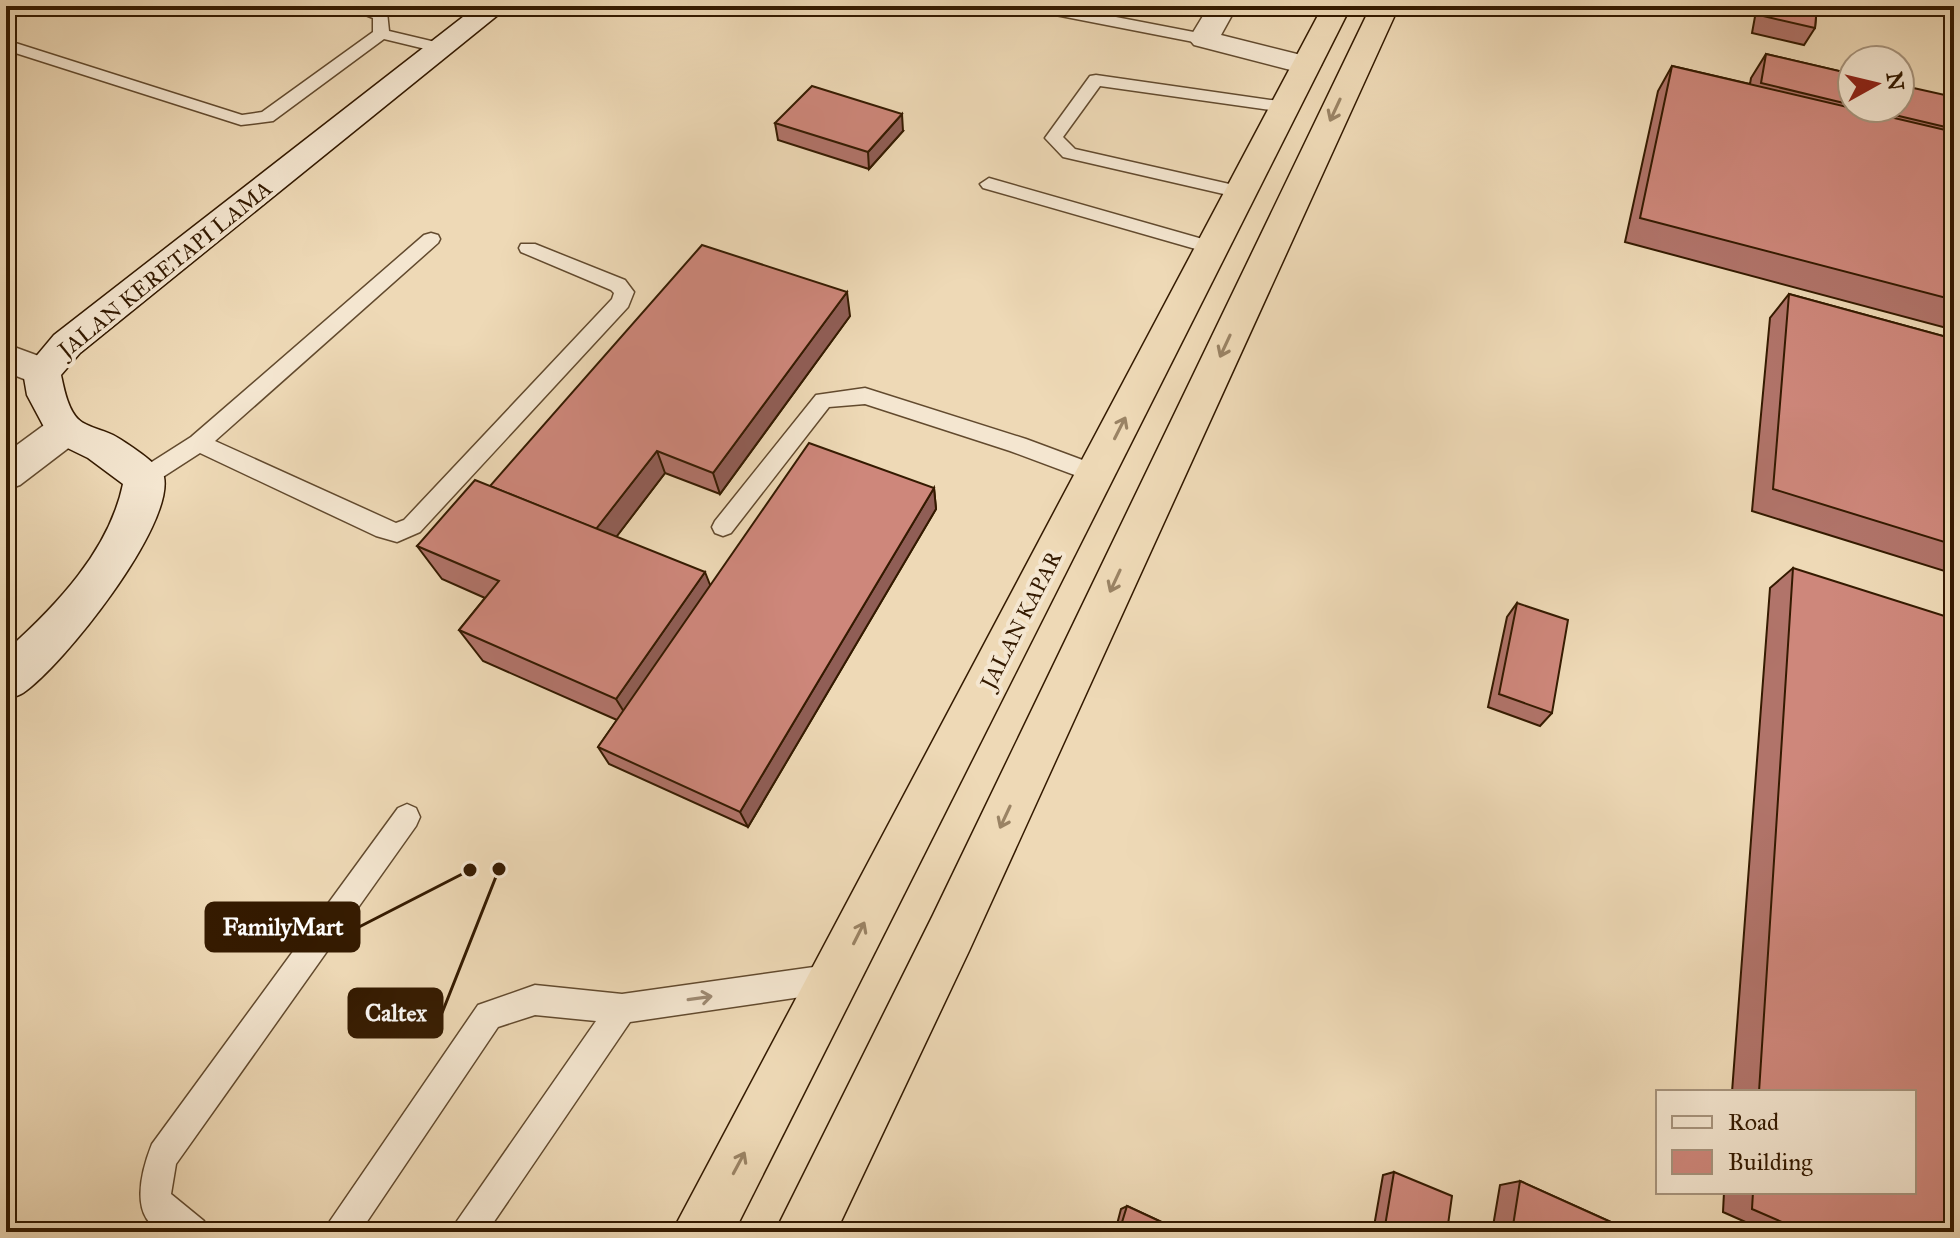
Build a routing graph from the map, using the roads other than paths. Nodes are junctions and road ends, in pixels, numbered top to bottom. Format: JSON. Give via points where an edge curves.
{"nodes":[{"id":1,"x":352,"y":6,"type":"edge"},
{"id":2,"x":495,"y":6,"type":"edge"},
{"id":3,"x":1035,"y":6,"type":"edge"},
{"id":4,"x":1223,"y":6,"type":"edge"},
{"id":5,"x":1337,"y":6,"type":"edge"},
{"id":6,"x":1385,"y":6,"type":"edge"},
{"id":7,"x":381,"y":34,"type":"junction"},
{"id":8,"x":1204,"y":39,"type":"junction"},
{"id":9,"x":6,"y":45,"type":"edge"},
{"id":10,"x":442,"y":48,"type":"junction"},
{"id":11,"x":1306,"y":65,"type":"junction"},
{"id":12,"x":1285,"y":107,"type":"junction"},
{"id":13,"x":989,"y":184,"type":"dead end"},
{"id":14,"x":1241,"y":192,"type":"junction"},
{"id":15,"x":431,"y":239,"type":"dead end"},
{"id":16,"x":528,"y":248,"type":"dead end"},
{"id":17,"x":1213,"y":248,"type":"junction"},
{"id":18,"x":6,"y":357,"type":"edge"},
{"id":19,"x":42,"y":372,"type":"junction"},
{"id":20,"x":65,"y":430,"type":"junction"},
{"id":21,"x":199,"y":443,"type":"junction"},
{"id":22,"x":6,"y":474,"type":"edge"},
{"id":23,"x":1096,"y":474,"type":"junction"},
{"id":24,"x":144,"y":478,"type":"junction"},
{"id":25,"x":723,"y":527,"type":"dead end"},
{"id":26,"x":6,"y":680,"type":"edge"},
{"id":27,"x":407,"y":817,"type":"dead end"},
{"id":28,"x":836,"y":978,"type":"junction"},
{"id":29,"x":622,"y":1009,"type":"junction"},
{"id":30,"x":193,"y":1232,"type":"edge"},
{"id":31,"x":341,"y":1232,"type":"edge"},
{"id":32,"x":468,"y":1232,"type":"edge"},
{"id":33,"x":702,"y":1232,"type":"edge"},
{"id":34,"x":805,"y":1232,"type":"edge"}],
"edges":[{"from":1,"to":7,"type":"lane","via":[[381,15]]},
{"from":2,"to":10,"type":"street","name":"JALAN KERETAPI LAMA"},
{"from":3,"to":8,"type":"lane"},
{"from":4,"to":8,"type":"street"},
{"from":5,"to":11,"type":"highway","name":"JALAN KAPAR"},
{"from":6,"to":34,"type":"highway","one_way":true,"via":[[951,933]]},
{"from":7,"to":9,"type":"lane","via":[[267,117],[241,120]]},
{"from":7,"to":10,"type":"lane"},
{"from":8,"to":11,"type":"street"},
{"from":10,"to":19,"type":"street","name":"JALAN KERETAPI LAMA","via":[[67,344]]},
{"from":11,"to":12,"type":"highway","name":"JALAN KAPAR"},
{"from":12,"to":14,"type":"highway","name":"JALAN KAPAR"},
{"from":12,"to":14,"type":"lane","via":[[1096,80],[1054,138],[1069,153]]},
{"from":13,"to":17,"type":"lane"},
{"from":14,"to":17,"type":"highway","name":"JALAN KAPAR"},
{"from":15,"to":21,"type":"lane"},
{"from":16,"to":21,"type":"lane","via":[[618,285],[624,292],[621,302],[412,526],[397,533],[384,530]]},
{"from":23,"to":17,"type":"highway","name":"JALAN KAPAR","one_way":true},
{"from":18,"to":19,"type":"street"},
{"from":19,"to":20,"type":"street","name":"JALAN KERETAPI LAMA","via":[[46,395]]},
{"from":20,"to":22,"type":"street"},
{"from":20,"to":24,"type":"street","via":[[102,447]]},
{"from":21,"to":24,"type":"lane"},
{"from":23,"to":25,"type":"lane","via":[[865,396],[823,400]]},
{"from":28,"to":23,"type":"highway","name":"JALAN KAPAR","one_way":true},
{"from":24,"to":26,"type":"street","via":[[143,499],[90,592]]},
{"from":27,"to":30,"type":"lane","via":[[163,1155],[152,1184],[160,1210]]},
{"from":29,"to":28,"type":"lane","one_way":true},
{"from":33,"to":28,"type":"highway","name":"JALAN KAPAR","one_way":true},
{"from":29,"to":31,"type":"lane","via":[[535,1000],[488,1015]]},
{"from":29,"to":32,"type":"lane"}]}
